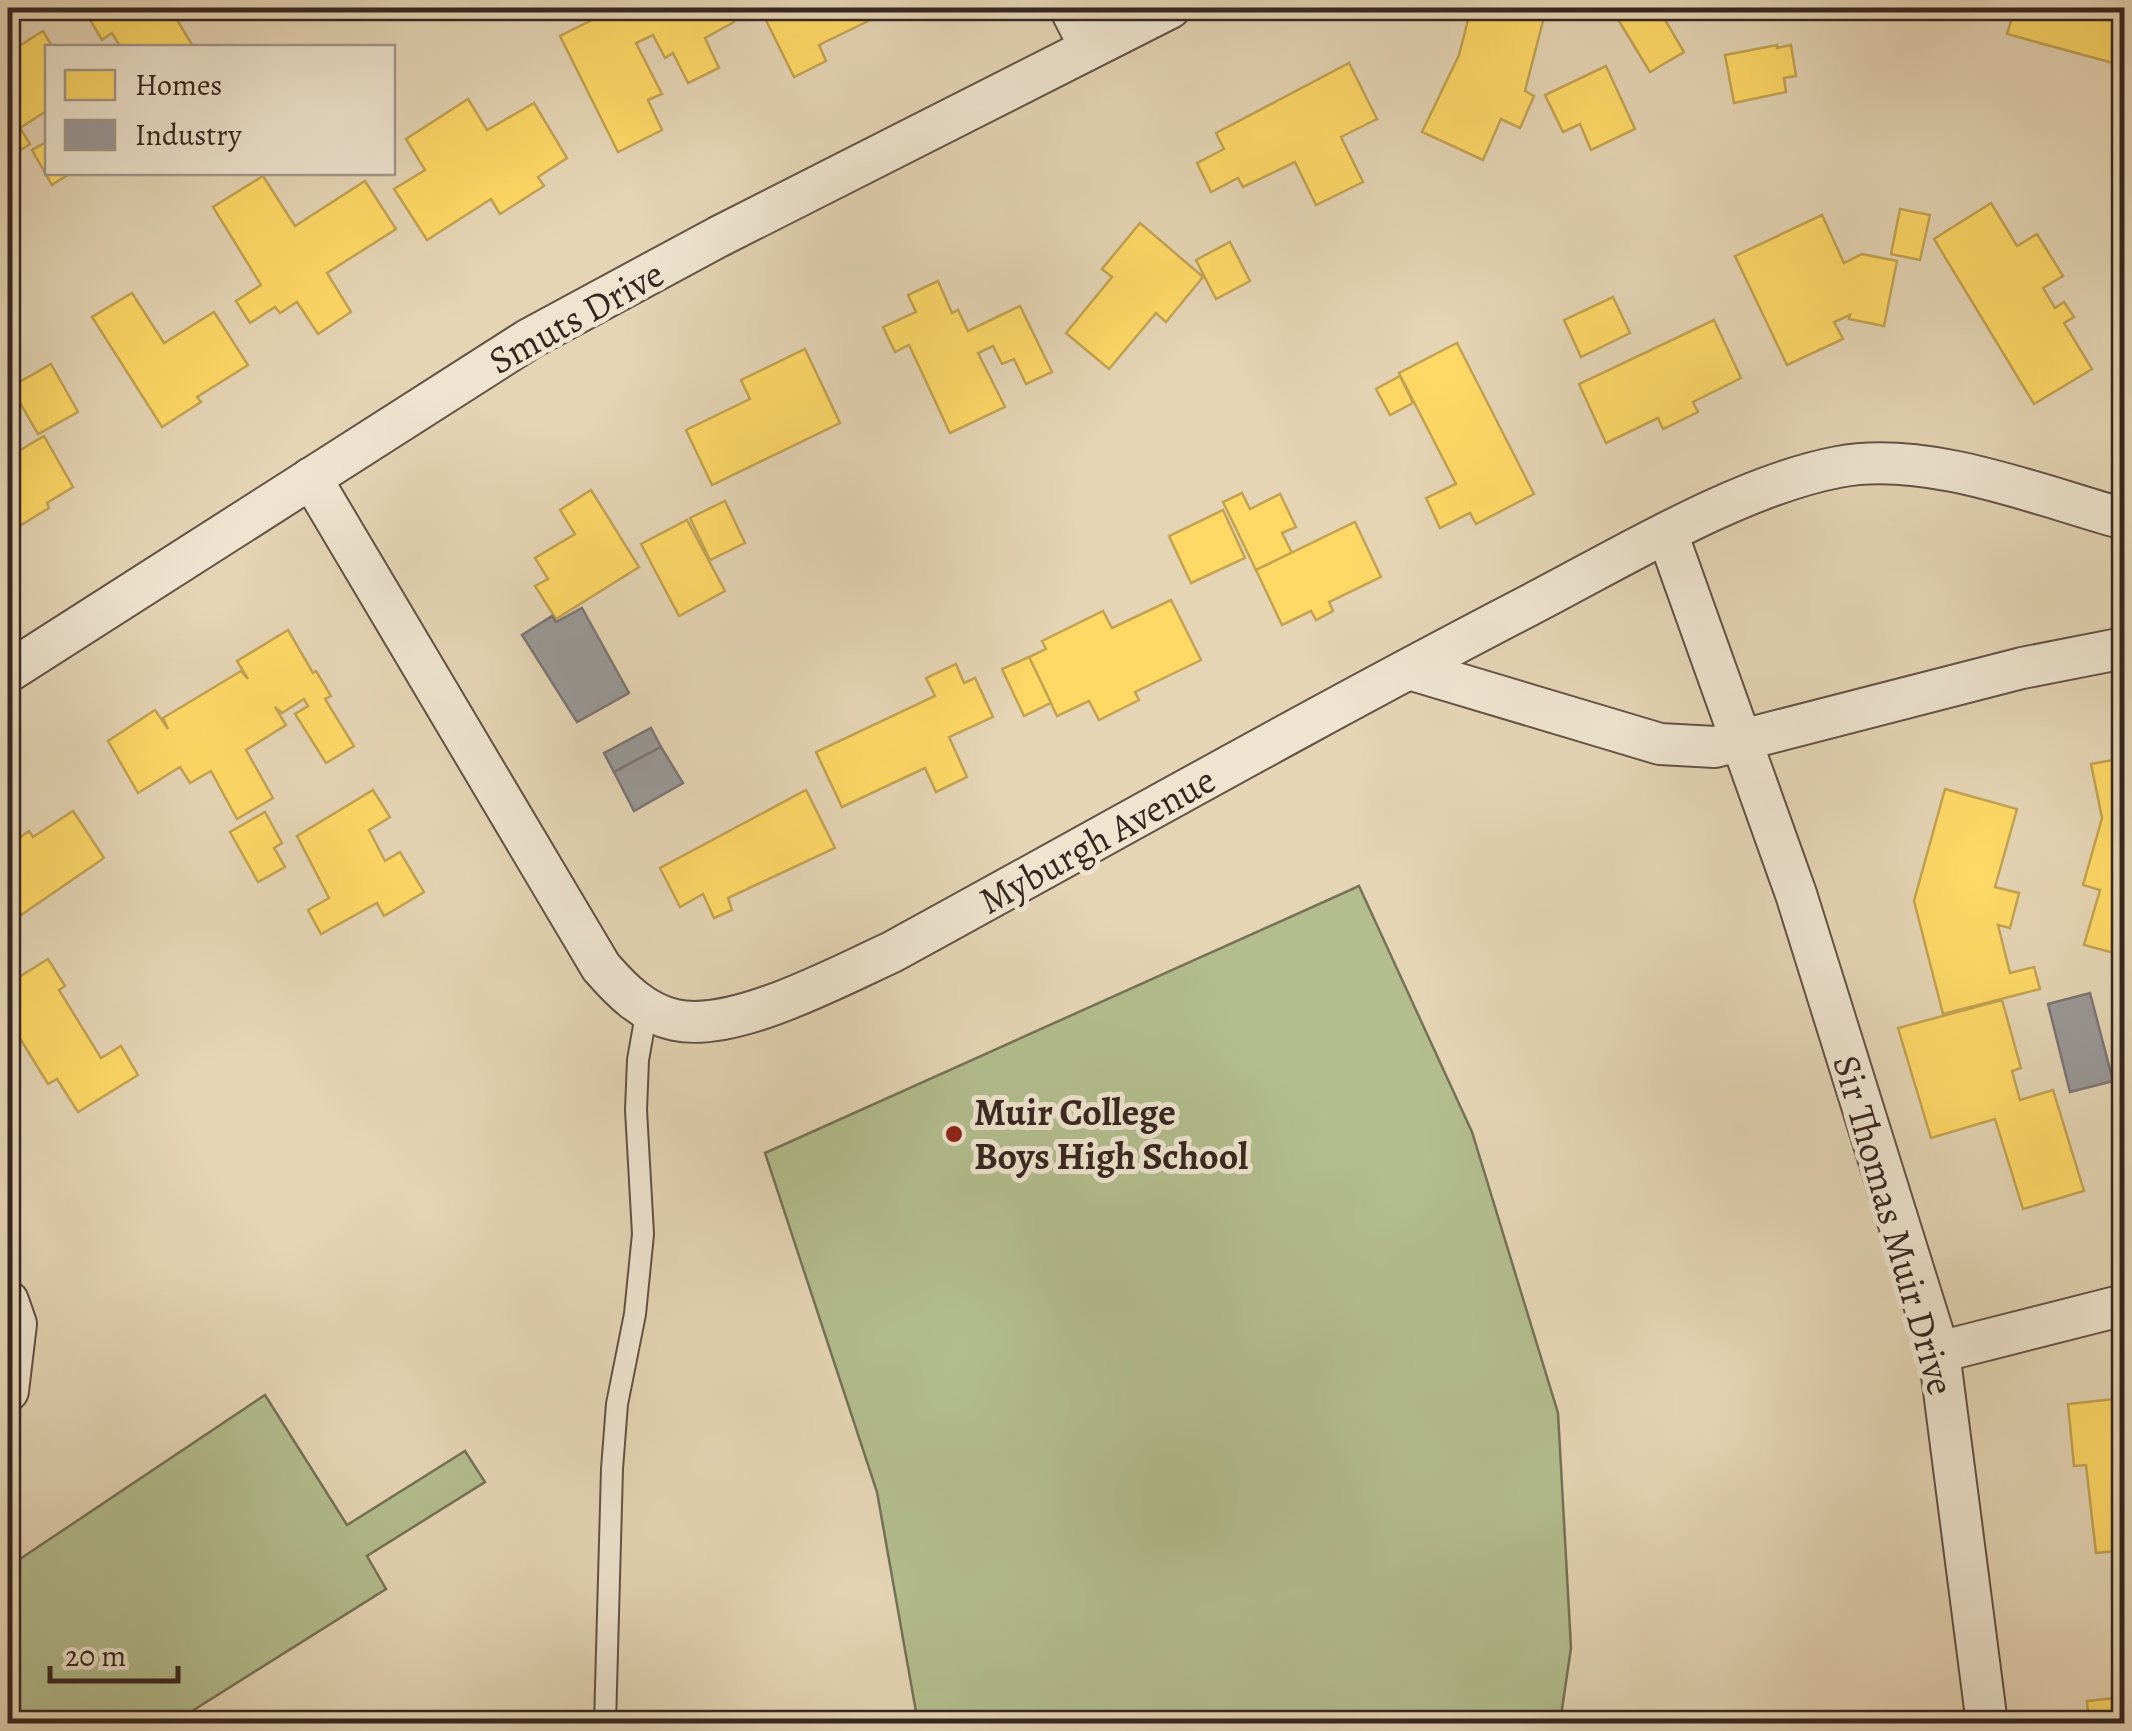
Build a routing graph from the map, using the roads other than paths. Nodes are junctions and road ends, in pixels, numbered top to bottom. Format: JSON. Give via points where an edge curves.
{"nodes":[{"id":1,"x":1070,"y":8,"type":"edge"},
{"id":2,"x":1170,"y":8,"type":"edge"},
{"id":3,"x":1090,"y":47,"type":"junction"},
{"id":4,"x":310,"y":478,"type":"junction"},
{"id":5,"x":2124,"y":519,"type":"edge"},
{"id":6,"x":1668,"y":533,"type":"junction"},
{"id":7,"x":2124,"y":648,"type":"edge"},
{"id":8,"x":1409,"y":669,"type":"junction"},
{"id":9,"x":8,"y":672,"type":"edge"},
{"id":10,"x":1743,"y":740,"type":"junction"},
{"id":11,"x":647,"y":1009,"type":"junction"},
{"id":12,"x":8,"y":1301,"type":"edge"},
{"id":13,"x":2124,"y":1304,"type":"edge"},
{"id":14,"x":1939,"y":1352,"type":"junction"},
{"id":15,"x":8,"y":1391,"type":"edge"},
{"id":16,"x":605,"y":1724,"type":"edge"},
{"id":17,"x":1987,"y":1724,"type":"edge"}],
"edges":[{"from":1,"to":3,"type":"street"},
{"from":2,"to":3,"type":"street","name":"Smuts Drive"},
{"from":3,"to":4,"type":"street","name":"Smuts Drive","via":[[530,339]]},
{"from":4,"to":9,"type":"street","name":"Smuts Drive"},
{"from":4,"to":11,"type":"street","name":"Myburgh Avenue","via":[[601,967]]},
{"from":5,"to":6,"type":"street","name":"Myburgh Avenue","via":[[1922,464],[1879,463],[1784,483]]},
{"from":6,"to":8,"type":"street","name":"Myburgh Avenue"},
{"from":6,"to":10,"type":"street","name":"Sir Thomas Muir Drive"},
{"from":7,"to":10,"type":"street"},
{"from":8,"to":10,"type":"street","via":[[1660,744],[1715,747]]},
{"from":8,"to":11,"type":"street","name":"Myburgh Avenue","via":[[892,952],[796,996],[706,1021],[674,1020]]},
{"from":10,"to":14,"type":"street","name":"Sir Thomas Muir Drive"},
{"from":11,"to":16,"type":"lane","via":[[636,1110],[641,1270],[617,1404]]},
{"from":12,"to":15,"type":"street","via":[[16,1324]]},
{"from":13,"to":14,"type":"street"},
{"from":14,"to":17,"type":"street","name":"Sir Thomas Muir Drive"}]}
